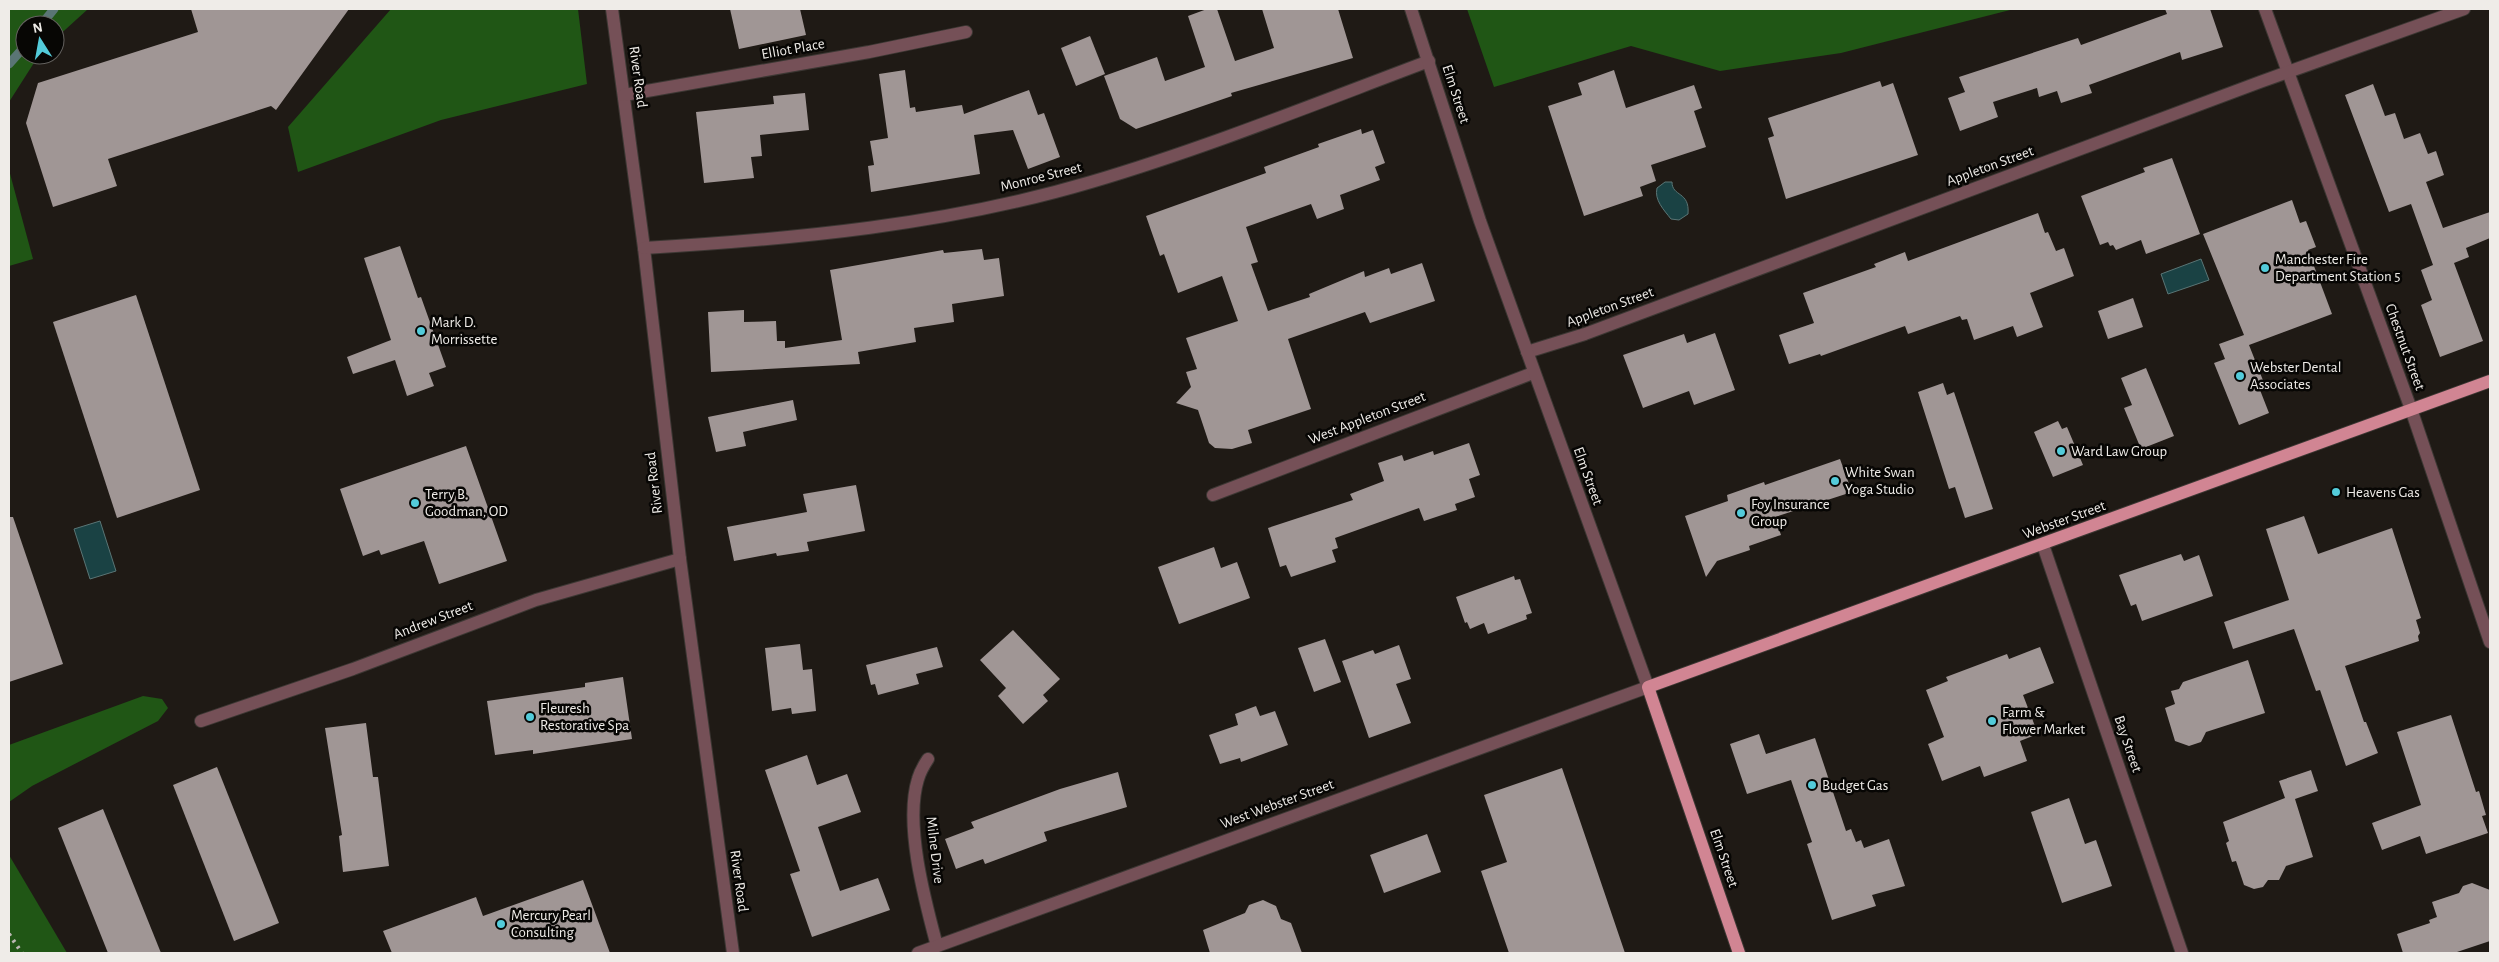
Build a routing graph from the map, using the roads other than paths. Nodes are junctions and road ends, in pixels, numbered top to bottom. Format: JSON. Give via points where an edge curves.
{"nodes":[{"id":1,"x":612,"y":9,"type":"edge"},
{"id":2,"x":1411,"y":9,"type":"edge"},
{"id":3,"x":2265,"y":9,"type":"edge"},
{"id":4,"x":2464,"y":9,"type":"edge"},
{"id":5,"x":966,"y":32,"type":"dead end"},
{"id":6,"x":1429,"y":61,"type":"junction"},
{"id":7,"x":2287,"y":72,"type":"junction"},
{"id":8,"x":624,"y":95,"type":"junction"},
{"id":9,"x":644,"y":248,"type":"junction"},
{"id":10,"x":1527,"y":352,"type":"junction"},
{"id":11,"x":1533,"y":373,"type":"junction"},
{"id":12,"x":2490,"y":380,"type":"edge"},
{"id":13,"x":2410,"y":409,"type":"junction"},
{"id":14,"x":1212,"y":495,"type":"dead end"},
{"id":15,"x":2043,"y":545,"type":"junction"},
{"id":16,"x":680,"y":559,"type":"junction"},
{"id":17,"x":2490,"y":642,"type":"edge"},
{"id":18,"x":1648,"y":687,"type":"junction"},
{"id":19,"x":201,"y":721,"type":"dead end"},
{"id":20,"x":928,"y":758,"type":"dead end"},
{"id":21,"x":937,"y":946,"type":"junction"},
{"id":22,"x":733,"y":953,"type":"edge"},
{"id":23,"x":918,"y":953,"type":"edge"},
{"id":24,"x":1739,"y":953,"type":"edge"},
{"id":25,"x":2182,"y":953,"type":"edge"}],
"edges":[{"from":1,"to":8,"type":"street","name":"River Road"},
{"from":2,"to":6,"type":"street","name":"Elm Street"},
{"from":3,"to":7,"type":"street","name":"Chestnut Street"},
{"from":4,"to":7,"type":"street","name":"Appleton Street"},
{"from":5,"to":8,"type":"street","name":"Elliot Place"},
{"from":6,"to":9,"type":"street","name":"Monroe Street","via":[[1213,142],[1090,182],[1007,203],[946,216],[772,240]]},
{"from":6,"to":10,"type":"street","name":"Elm Street","via":[[1480,222]]},
{"from":7,"to":10,"type":"street","name":"Appleton Street","via":[[1585,334]]},
{"from":7,"to":13,"type":"street","name":"Chestnut Street"},
{"from":8,"to":9,"type":"street","name":"River Road"},
{"from":9,"to":16,"type":"street","name":"River Road"},
{"from":10,"to":11,"type":"street","name":"Elm Street"},
{"from":11,"to":14,"type":"street","name":"West Appleton Street"},
{"from":11,"to":18,"type":"street","name":"Elm Street"},
{"from":12,"to":13,"type":"main road","name":"Webster Street"},
{"from":13,"to":15,"type":"main road","name":"Webster Street"},
{"from":13,"to":17,"type":"street","name":"Chestnut Street"},
{"from":15,"to":18,"type":"main road","name":"Webster Street"},
{"from":15,"to":25,"type":"street","name":"Bay Street"},
{"from":16,"to":19,"type":"street","name":"Andrew Street","via":[[536,600],[353,669]]},
{"from":16,"to":22,"type":"street","name":"River Road"},
{"from":18,"to":21,"type":"street","name":"West Webster Street"},
{"from":18,"to":24,"type":"main road","name":"Elm Street"},
{"from":20,"to":21,"type":"street","name":"Milne Drive","via":[[918,778],[913,805],[925,896]]},
{"from":21,"to":23,"type":"street","name":"West Webster Street"}]}
